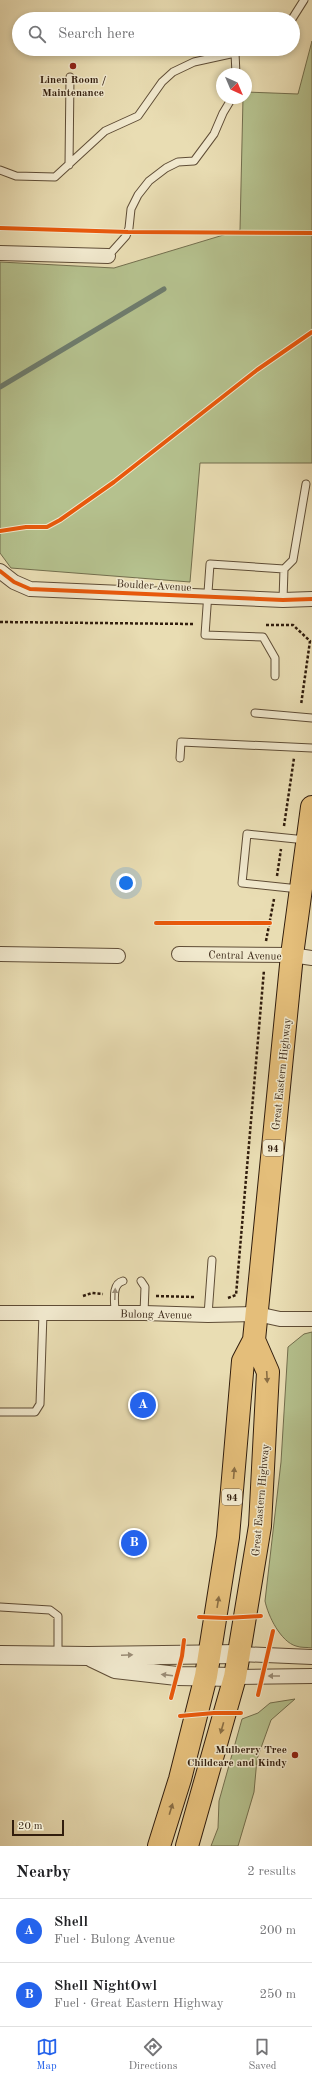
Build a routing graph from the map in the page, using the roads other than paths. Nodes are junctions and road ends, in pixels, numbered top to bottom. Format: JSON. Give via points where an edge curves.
{"nodes":[{"id":1,"x":304,"y":0,"type":"edge"},
{"id":2,"x":296,"y":12,"type":"edge"},
{"id":3,"x":218,"y":56,"type":"edge"},
{"id":4,"x":238,"y":56,"type":"edge"},
{"id":5,"x":237,"y":68,"type":"edge"},
{"id":6,"x":70,"y":77,"type":"dead end"},
{"id":7,"x":228,"y":104,"type":"edge"},
{"id":8,"x":69,"y":166,"type":"junction"},
{"id":9,"x":0,"y":170,"type":"edge"},
{"id":10,"x":0,"y":253,"type":"edge"},
{"id":11,"x":108,"y":256,"type":"joint"},
{"id":12,"x":306,"y":484,"type":"dead end"},
{"id":13,"x":284,"y":569,"type":"junction"},
{"id":14,"x":0,"y":571,"type":"edge"},
{"id":15,"x":208,"y":596,"type":"junction"},
{"id":16,"x":312,"y":599,"type":"edge"},
{"id":17,"x":282,"y":600,"type":"junction"},
{"id":18,"x":275,"y":676,"type":"dead end"},
{"id":19,"x":255,"y":713,"type":"dead end"},
{"id":20,"x":312,"y":718,"type":"edge"},
{"id":21,"x":312,"y":748,"type":"edge"},
{"id":22,"x":180,"y":758,"type":"dead end"},
{"id":23,"x":312,"y":807,"type":"edge"},
{"id":24,"x":308,"y":840,"type":"junction"},
{"id":25,"x":301,"y":889,"type":"junction"},
{"id":26,"x":0,"y":954,"type":"edge"},
{"id":27,"x":179,"y":954,"type":"dead end"},
{"id":28,"x":118,"y":956,"type":"dead end"},
{"id":29,"x":302,"y":957,"type":"edge"},
{"id":30,"x":212,"y":1260,"type":"dead end"},
{"id":31,"x":123,"y":1280,"type":"dead end"},
{"id":32,"x":141,"y":1281,"type":"dead end"},
{"id":33,"x":0,"y":1313,"type":"edge"},
{"id":34,"x":42,"y":1313,"type":"junction"},
{"id":35,"x":115,"y":1313,"type":"junction"},
{"id":36,"x":144,"y":1313,"type":"junction"},
{"id":37,"x":257,"y":1314,"type":"junction"},
{"id":38,"x":208,"y":1315,"type":"junction"},
{"id":39,"x":312,"y":1319,"type":"edge"},
{"id":40,"x":254,"y":1340,"type":"junction"},
{"id":41,"x":0,"y":1412,"type":"edge"},
{"id":42,"x":0,"y":1607,"type":"edge"},
{"id":43,"x":239,"y":1654,"type":"junction"},
{"id":44,"x":0,"y":1655,"type":"edge"},
{"id":45,"x":210,"y":1655,"type":"junction"},
{"id":46,"x":58,"y":1656,"type":"junction"},
{"id":47,"x":88,"y":1656,"type":"junction"},
{"id":48,"x":312,"y":1657,"type":"edge"},
{"id":49,"x":206,"y":1676,"type":"junction"},
{"id":50,"x":312,"y":1676,"type":"edge"},
{"id":51,"x":235,"y":1677,"type":"junction"},
{"id":52,"x":160,"y":1846,"type":"edge"},
{"id":53,"x":187,"y":1846,"type":"edge"}],
"edges":[{"from":1,"to":2,"type":"lane"},
{"from":3,"to":8,"type":"lane","via":[[194,62],[173,72],[162,82],[138,116],[105,131]]},
{"from":4,"to":5,"type":"lane"},
{"from":6,"to":8,"type":"lane"},
{"from":7,"to":11,"type":"lane","via":[[214,134],[194,161],[178,162],[149,181],[131,209],[128,232]]},
{"from":8,"to":9,"type":"lane","via":[[55,177],[16,176]]},
{"from":10,"to":11,"type":"street"},
{"from":12,"to":13,"type":"lane","via":[[293,560]]},
{"from":13,"to":15,"type":"lane","via":[[210,564]]},
{"from":13,"to":17,"type":"lane"},
{"from":14,"to":15,"type":"street","name":"Boulder Avenue","via":[[14,582],[30,589]]},
{"from":15,"to":17,"type":"street","name":"Boulder Avenue"},
{"from":15,"to":18,"type":"lane","via":[[205,635],[263,637],[275,658]]},
{"from":16,"to":17,"type":"street","name":"Boulder Avenue"},
{"from":19,"to":20,"type":"lane"},
{"from":21,"to":22,"type":"lane","via":[[181,742]]},
{"from":23,"to":24,"type":"highway","name":"Great Eastern Highway","number":"94"},
{"from":24,"to":25,"type":"highway","name":"Great Eastern Highway","number":"94"},
{"from":24,"to":25,"type":"lane","via":[[247,834],[242,883]]},
{"from":25,"to":29,"type":"highway","name":"Great Eastern Highway","number":"94"},
{"from":26,"to":28,"type":"street"},
{"from":27,"to":29,"type":"street","name":"Central Avenue"},
{"from":29,"to":37,"type":"highway","name":"Great Eastern Highway","number":"94"},
{"from":30,"to":38,"type":"lane"},
{"from":35,"to":31,"type":"lane","one_way":true,"via":[[115,1287]]},
{"from":32,"to":36,"type":"lane","via":[[145,1287]]},
{"from":33,"to":34,"type":"street","name":"Bulong Avenue"},
{"from":34,"to":35,"type":"street","name":"Bulong Avenue"},
{"from":34,"to":41,"type":"lane","via":[[40,1404],[35,1412]]},
{"from":35,"to":36,"type":"street","name":"Bulong Avenue"},
{"from":36,"to":38,"type":"street","name":"Bulong Avenue"},
{"from":37,"to":38,"type":"street","name":"Bulong Avenue"},
{"from":37,"to":39,"type":"street","name":"Bulong Avenue","via":[[280,1319]]},
{"from":37,"to":40,"type":"highway","name":"Great Eastern Highway","number":"94"},
{"from":40,"to":43,"type":"highway","name":"Great Eastern Highway","one_way":true,"via":[[268,1372],[266,1428],[260,1526]]},
{"from":45,"to":40,"type":"highway","name":"Great Eastern Highway","number":"94","one_way":true,"via":[[228,1538],[243,1361]]},
{"from":42,"to":46,"type":"lane","via":[[55,1612],[58,1616]]},
{"from":43,"to":45,"type":"street"},
{"from":43,"to":48,"type":"street"},
{"from":43,"to":51,"type":"highway","name":"Great Eastern Highway"},
{"from":44,"to":46,"type":"street"},
{"from":47,"to":45,"type":"street","one_way":true},
{"from":45,"to":49,"type":"highway","name":"Great Eastern Highway","number":"94"},
{"from":46,"to":47,"type":"street"},
{"from":49,"to":47,"type":"street","one_way":true,"via":[[177,1676],[115,1669]]},
{"from":49,"to":51,"type":"street"},
{"from":52,"to":49,"type":"highway","name":"Great Eastern Highway","number":"94","one_way":true},
{"from":50,"to":51,"type":"street","one_way":true},
{"from":51,"to":53,"type":"highway","name":"Great Eastern Highway","one_way":true}]}
